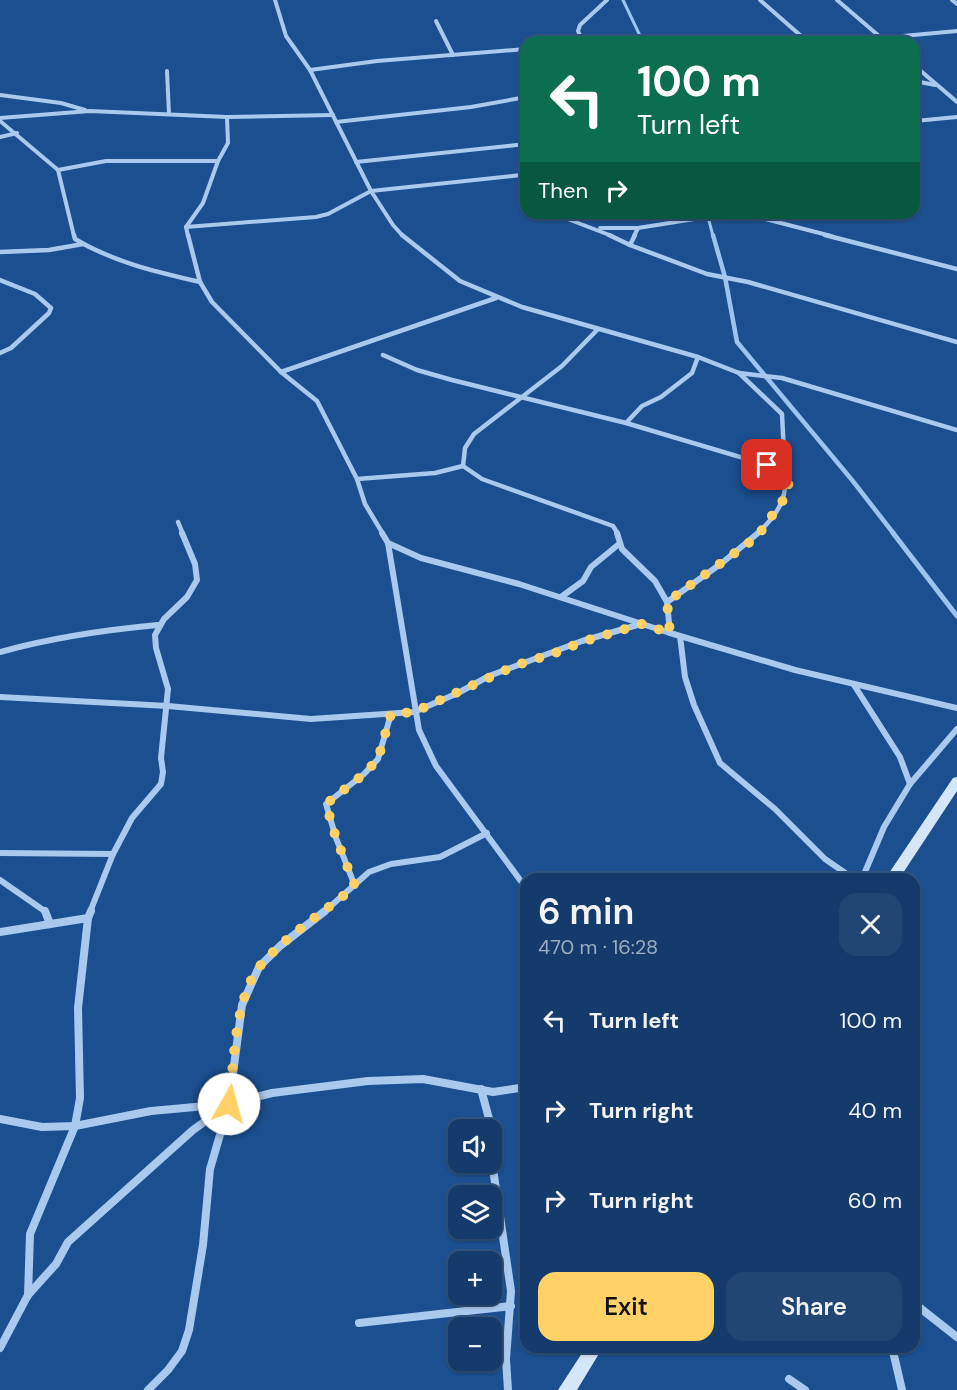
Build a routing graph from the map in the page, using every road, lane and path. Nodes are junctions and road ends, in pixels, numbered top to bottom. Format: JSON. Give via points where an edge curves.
{"nodes":[{"id":1,"x":275,"y":0,"type":"edge"},
{"id":2,"x":607,"y":0,"type":"edge"},
{"id":3,"x":760,"y":0,"type":"edge"},
{"id":4,"x":837,"y":0,"type":"edge"},
{"id":5,"x":952,"y":0,"type":"edge"},
{"id":6,"x":957,"y":4,"type":"edge"},
{"id":7,"x":436,"y":21,"type":"dead end"},
{"id":8,"x":957,"y":31,"type":"edge"},
{"id":9,"x":580,"y":36,"type":"edge"},
{"id":10,"x":800,"y":36,"type":"edge"},
{"id":11,"x":879,"y":36,"type":"edge"},
{"id":12,"x":903,"y":36,"type":"edge"},
{"id":13,"x":520,"y":49,"type":"edge"},
{"id":14,"x":453,"y":55,"type":"junction"},
{"id":15,"x":310,"y":70,"type":"junction"},
{"id":16,"x":920,"y":70,"type":"edge"},
{"id":17,"x":167,"y":71,"type":"dead end"},
{"id":18,"x":920,"y":82,"type":"edge"},
{"id":19,"x":938,"y":85,"type":"junction"},
{"id":20,"x":0,"y":95,"type":"edge"},
{"id":21,"x":520,"y":98,"type":"edge"},
{"id":22,"x":957,"y":102,"type":"edge"},
{"id":23,"x":90,"y":111,"type":"junction"},
{"id":24,"x":169,"y":114,"type":"junction"},
{"id":25,"x":333,"y":115,"type":"junction"},
{"id":26,"x":227,"y":117,"type":"junction"},
{"id":27,"x":957,"y":117,"type":"edge"},
{"id":28,"x":0,"y":120,"type":"edge"},
{"id":29,"x":920,"y":121,"type":"edge"},
{"id":30,"x":336,"y":122,"type":"junction"},
{"id":31,"x":17,"y":133,"type":"junction"},
{"id":32,"x":0,"y":137,"type":"edge"},
{"id":33,"x":520,"y":145,"type":"edge"},
{"id":34,"x":218,"y":161,"type":"junction"},
{"id":35,"x":356,"y":162,"type":"junction"},
{"id":36,"x":58,"y":170,"type":"junction"},
{"id":37,"x":520,"y":175,"type":"edge"},
{"id":38,"x":371,"y":191,"type":"junction"},
{"id":39,"x":570,"y":219,"type":"edge"},
{"id":40,"x":694,"y":219,"type":"edge"},
{"id":41,"x":765,"y":219,"type":"edge"},
{"id":42,"x":186,"y":227,"type":"junction"},
{"id":43,"x":596,"y":228,"type":"junction"},
{"id":44,"x":638,"y":228,"type":"junction"},
{"id":45,"x":83,"y":244,"type":"junction"},
{"id":46,"x":630,"y":245,"type":"junction"},
{"id":47,"x":0,"y":252,"type":"edge"},
{"id":48,"x":957,"y":269,"type":"edge"},
{"id":49,"x":0,"y":280,"type":"edge"},
{"id":50,"x":200,"y":282,"type":"junction"},
{"id":51,"x":497,"y":298,"type":"junction"},
{"id":52,"x":598,"y":329,"type":"junction"},
{"id":53,"x":957,"y":342,"type":"edge"},
{"id":54,"x":0,"y":353,"type":"edge"},
{"id":55,"x":383,"y":355,"type":"dead end"},
{"id":56,"x":698,"y":357,"type":"junction"},
{"id":57,"x":281,"y":372,"type":"junction"},
{"id":58,"x":739,"y":373,"type":"junction"},
{"id":59,"x":524,"y":397,"type":"junction"},
{"id":60,"x":626,"y":423,"type":"junction"},
{"id":61,"x":957,"y":430,"type":"edge"},
{"id":62,"x":463,"y":466,"type":"junction"},
{"id":63,"x":785,"y":473,"type":"junction"},
{"id":64,"x":357,"y":479,"type":"junction"},
{"id":65,"x":178,"y":522,"type":"dead end"},
{"id":66,"x":388,"y":543,"type":"junction"},
{"id":67,"x":619,"y":544,"type":"junction"},
{"id":68,"x":561,"y":597,"type":"junction"},
{"id":69,"x":667,"y":602,"type":"junction"},
{"id":70,"x":642,"y":624,"type":"junction"},
{"id":71,"x":158,"y":625,"type":"junction"},
{"id":72,"x":670,"y":633,"type":"junction"},
{"id":73,"x":680,"y":636,"type":"junction"},
{"id":74,"x":0,"y":652,"type":"edge"},
{"id":75,"x":854,"y":685,"type":"junction"},
{"id":76,"x":0,"y":697,"type":"edge"},
{"id":77,"x":168,"y":706,"type":"junction"},
{"id":78,"x":957,"y":708,"type":"edge"},
{"id":79,"x":414,"y":712,"type":"junction"},
{"id":80,"x":391,"y":714,"type":"junction"},
{"id":81,"x":957,"y":729,"type":"edge"},
{"id":82,"x":957,"y":781,"type":"edge"},
{"id":83,"x":910,"y":784,"type":"junction"},
{"id":84,"x":487,"y":833,"type":"junction"},
{"id":85,"x":0,"y":853,"type":"edge"},
{"id":86,"x":113,"y":854,"type":"junction"},
{"id":87,"x":845,"y":873,"type":"edge"},
{"id":88,"x":865,"y":873,"type":"edge"},
{"id":89,"x":896,"y":873,"type":"edge"},
{"id":90,"x":0,"y":880,"type":"edge"},
{"id":91,"x":520,"y":880,"type":"edge"},
{"id":92,"x":355,"y":886,"type":"junction"},
{"id":93,"x":88,"y":918,"type":"junction"},
{"id":94,"x":50,"y":924,"type":"junction"},
{"id":95,"x":0,"y":932,"type":"edge"},
{"id":96,"x":520,"y":1088,"type":"edge"},
{"id":97,"x":482,"y":1089,"type":"junction"},
{"id":98,"x":229,"y":1104,"type":"junction"},
{"id":99,"x":0,"y":1119,"type":"edge"},
{"id":100,"x":489,"y":1119,"type":"edge"},
{"id":101,"x":75,"y":1126,"type":"junction"},
{"id":102,"x":494,"y":1173,"type":"edge"},
{"id":103,"x":28,"y":1295,"type":"junction"},
{"id":104,"x":511,"y":1306,"type":"junction"},
{"id":105,"x":920,"y":1308,"type":"edge"},
{"id":106,"x":358,"y":1323,"type":"dead end"},
{"id":107,"x":957,"y":1337,"type":"edge"},
{"id":108,"x":0,"y":1348,"type":"edge"},
{"id":109,"x":592,"y":1353,"type":"edge"},
{"id":110,"x":893,"y":1353,"type":"edge"},
{"id":111,"x":789,"y":1379,"type":"dead end"},
{"id":112,"x":148,"y":1390,"type":"edge"},
{"id":113,"x":508,"y":1390,"type":"edge"},
{"id":114,"x":567,"y":1390,"type":"edge"},
{"id":115,"x":804,"y":1390,"type":"edge"},
{"id":116,"x":902,"y":1390,"type":"edge"}],
"edges":[{"from":1,"to":15,"type":"street","via":[[286,36]]},
{"from":2,"to":9,"type":"street","via":[[580,25]]},
{"from":3,"to":10,"type":"street"},
{"from":4,"to":11,"type":"street"},
{"from":5,"to":6,"type":"street"},
{"from":7,"to":14,"type":"street"},
{"from":8,"to":12,"type":"street"},
{"from":13,"to":14,"type":"street"},
{"from":14,"to":15,"type":"street"},
{"from":15,"to":25,"type":"street"},
{"from":16,"to":19,"type":"street"},
{"from":17,"to":24,"type":"street"},
{"from":18,"to":19,"type":"street"},
{"from":19,"to":22,"type":"street"},
{"from":20,"to":23,"type":"street"},
{"from":21,"to":30,"type":"street"},
{"from":23,"to":24,"type":"street"},
{"from":23,"to":28,"type":"street"},
{"from":24,"to":26,"type":"street"},
{"from":25,"to":26,"type":"street"},
{"from":25,"to":30,"type":"street"},
{"from":26,"to":34,"type":"street","via":[[228,143]]},
{"from":27,"to":29,"type":"street"},
{"from":28,"to":31,"type":"street"},
{"from":30,"to":35,"type":"street"},
{"from":31,"to":32,"type":"street"},
{"from":31,"to":36,"type":"street"},
{"from":33,"to":35,"type":"street"},
{"from":34,"to":36,"type":"street","via":[[106,161]]},
{"from":34,"to":42,"type":"street","via":[[203,202]]},
{"from":35,"to":38,"type":"street"},
{"from":36,"to":45,"type":"street","via":[[73,234]]},
{"from":37,"to":38,"type":"street"},
{"from":38,"to":42,"type":"street","via":[[316,217]]},
{"from":38,"to":51,"type":"street","via":[[407,240],[460,281]]},
{"from":39,"to":43,"type":"street"},
{"from":40,"to":44,"type":"street"},
{"from":41,"to":48,"type":"street"},
{"from":42,"to":50,"type":"street"},
{"from":43,"to":44,"type":"street"},
{"from":43,"to":46,"type":"street"},
{"from":44,"to":46,"type":"street"},
{"from":45,"to":47,"type":"street"},
{"from":45,"to":50,"type":"street"},
{"from":46,"to":53,"type":"street","via":[[706,274],[748,282]]},
{"from":49,"to":54,"type":"street","via":[[30,292],[51,308],[11,348]]},
{"from":50,"to":57,"type":"street","via":[[212,302]]},
{"from":51,"to":52,"type":"street"},
{"from":51,"to":57,"type":"street"},
{"from":52,"to":56,"type":"street"},
{"from":52,"to":59,"type":"street"},
{"from":55,"to":59,"type":"street","via":[[460,385]]},
{"from":56,"to":58,"type":"street"},
{"from":56,"to":60,"type":"street","via":[[692,373],[642,406]]},
{"from":57,"to":64,"type":"street","via":[[317,401]]},
{"from":58,"to":61,"type":"street","via":[[782,378]]},
{"from":58,"to":63,"type":"street","via":[[782,414]]},
{"from":59,"to":60,"type":"street"},
{"from":59,"to":62,"type":"street","via":[[474,434],[465,448]]},
{"from":60,"to":63,"type":"street"},
{"from":62,"to":64,"type":"street","via":[[435,473]]},
{"from":62,"to":67,"type":"street","via":[[482,479],[612,526]]},
{"from":63,"to":69,"type":"street","via":[[789,481],[786,496],[757,537]]},
{"from":64,"to":66,"type":"street","via":[[365,504]]},
{"from":65,"to":71,"type":"street","via":[[197,577],[193,588]]},
{"from":66,"to":68,"type":"street","via":[[421,558]]},
{"from":66,"to":79,"type":"street"},
{"from":67,"to":68,"type":"street","via":[[591,567],[583,581]]},
{"from":67,"to":69,"type":"street","via":[[655,581]]},
{"from":68,"to":70,"type":"street"},
{"from":69,"to":72,"type":"street"},
{"from":70,"to":72,"type":"street"},
{"from":70,"to":79,"type":"street","via":[[517,665]]},
{"from":71,"to":74,"type":"street","via":[[84,632]]},
{"from":71,"to":77,"type":"street","via":[[154,637],[168,679]]},
{"from":72,"to":73,"type":"street"},
{"from":73,"to":75,"type":"street"},
{"from":73,"to":87,"type":"street","via":[[685,677],[720,763],[782,816],[825,860]]},
{"from":75,"to":78,"type":"street"},
{"from":75,"to":83,"type":"street","via":[[900,757]]},
{"from":76,"to":77,"type":"street"},
{"from":77,"to":80,"type":"street","via":[[311,719]]},
{"from":77,"to":86,"type":"street","via":[[161,784],[132,818]]},
{"from":79,"to":80,"type":"street"},
{"from":79,"to":84,"type":"street","via":[[436,766]]},
{"from":80,"to":92,"type":"street","via":[[378,759],[326,804]]},
{"from":81,"to":83,"type":"street"},
{"from":82,"to":89,"type":"street"},
{"from":83,"to":88,"type":"street","via":[[884,827]]},
{"from":84,"to":91,"type":"street"},
{"from":84,"to":92,"type":"street","via":[[440,856],[377,867]]},
{"from":85,"to":86,"type":"street"},
{"from":86,"to":93,"type":"street"},
{"from":90,"to":94,"type":"street","via":[[44,909]]},
{"from":92,"to":98,"type":"street","via":[[259,967],[242,1005]]},
{"from":93,"to":94,"type":"street"},
{"from":93,"to":101,"type":"street","via":[[78,1008],[80,1098]]},
{"from":94,"to":95,"type":"street"},
{"from":96,"to":97,"type":"street","via":[[493,1092]]},
{"from":97,"to":98,"type":"street","via":[[423,1079],[368,1081]]},
{"from":97,"to":100,"type":"street"},
{"from":98,"to":101,"type":"street","via":[[151,1111]]},
{"from":98,"to":103,"type":"street","via":[[193,1130],[68,1242],[56,1264]]},
{"from":98,"to":112,"type":"street","via":[[210,1169],[189,1330],[182,1351]]},
{"from":99,"to":101,"type":"street","via":[[42,1127]]},
{"from":101,"to":103,"type":"street","via":[[30,1234]]},
{"from":102,"to":104,"type":"street","via":[[506,1243]]},
{"from":103,"to":108,"type":"street"},
{"from":104,"to":106,"type":"street"},
{"from":104,"to":113,"type":"street","via":[[506,1359]]},
{"from":105,"to":107,"type":"street"},
{"from":109,"to":114,"type":"street"},
{"from":110,"to":116,"type":"street"},
{"from":111,"to":115,"type":"street"}]}
